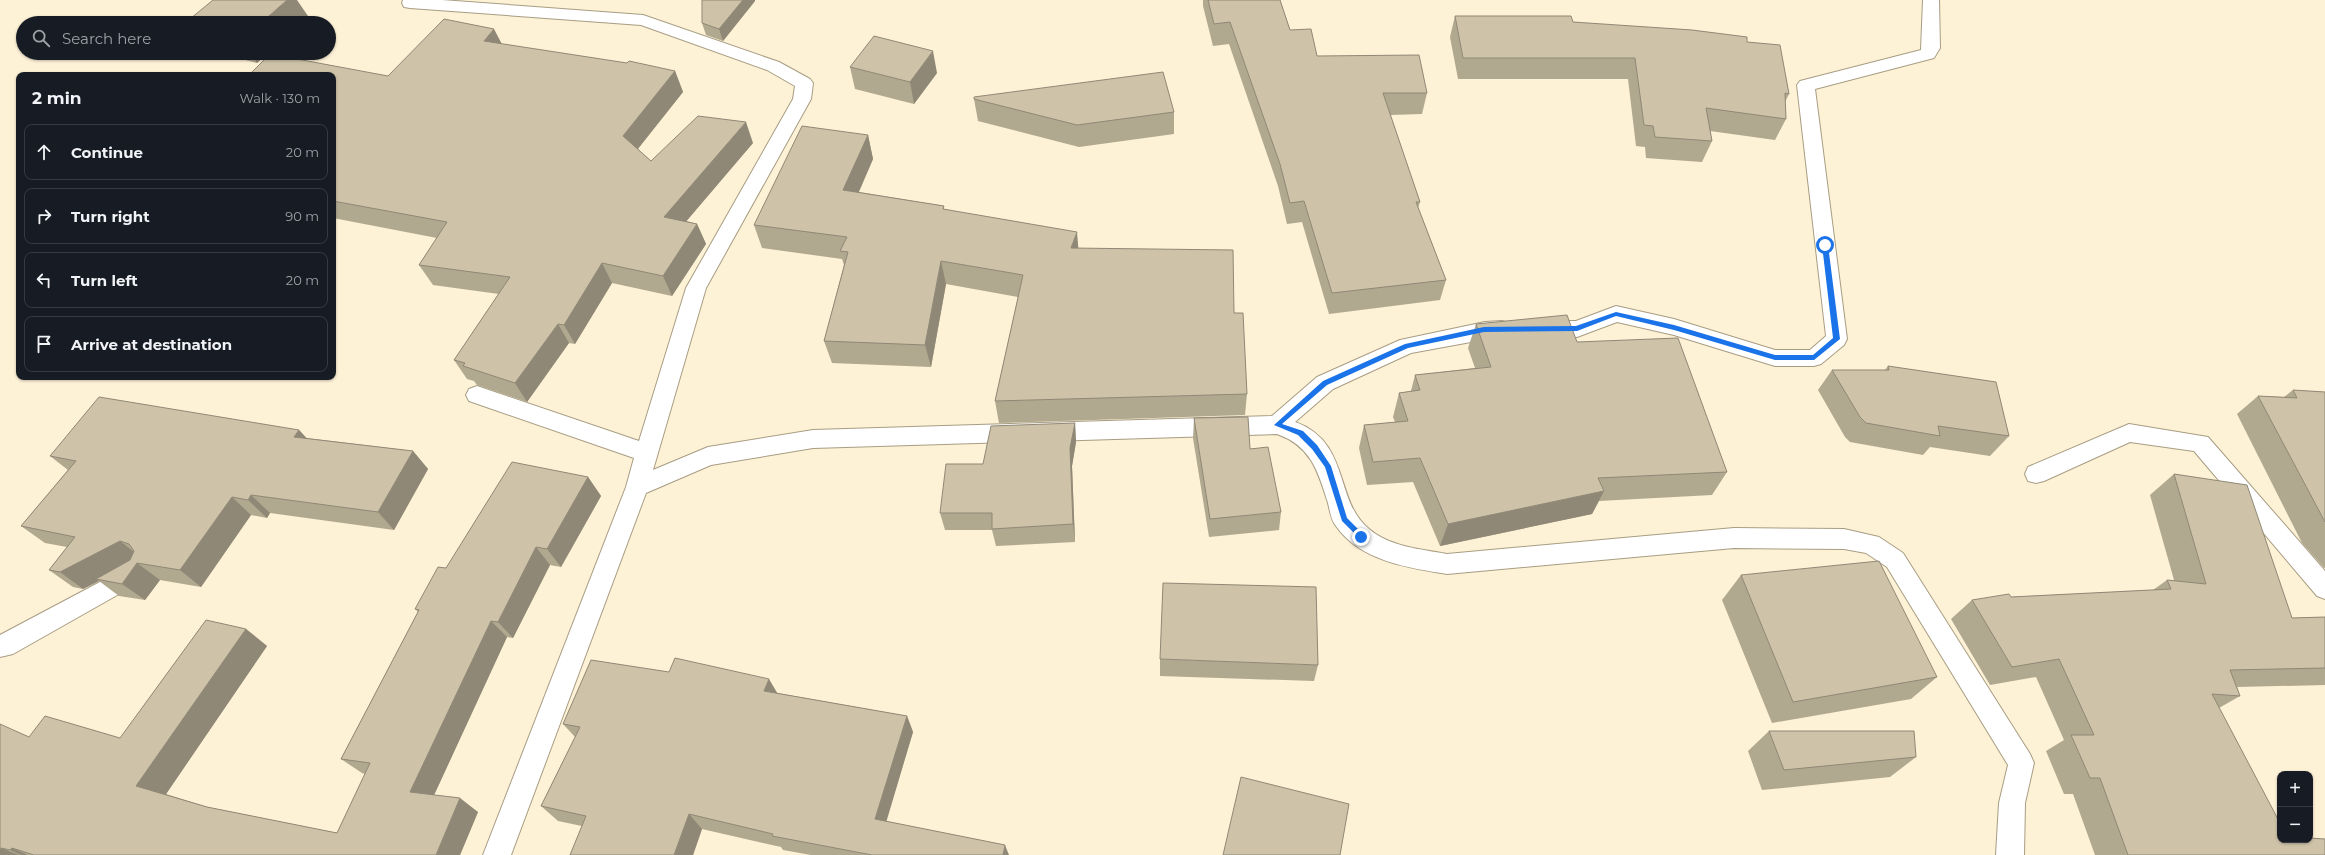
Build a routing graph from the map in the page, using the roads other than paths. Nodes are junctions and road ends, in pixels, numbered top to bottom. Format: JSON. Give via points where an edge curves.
{"nodes":[{"id":1,"x":1931,"y":0,"type":"edge"},
{"id":2,"x":410,"y":3,"type":"dead end"},
{"id":3,"x":477,"y":396,"type":"dead end"},
{"id":4,"x":1277,"y":425,"type":"junction"},
{"id":5,"x":647,"y":453,"type":"junction"},
{"id":6,"x":2036,"y":474,"type":"dead end"},
{"id":7,"x":636,"y":487,"type":"junction"},
{"id":8,"x":143,"y":569,"type":"edge"},
{"id":9,"x":2325,"y":588,"type":"edge"},
{"id":10,"x":0,"y":646,"type":"edge"},
{"id":11,"x":497,"y":855,"type":"edge"},
{"id":12,"x":2010,"y":855,"type":"edge"}],
"edges":[{"from":1,"to":4,"type":"street","via":[[1931,48],[1928,54],[1806,85],[1836,339],[1814,358],[1775,358],[1616,314],[1577,329],[1484,330],[1407,346],[1338,377],[1325,383]]},
{"from":2,"to":5,"type":"street","via":[[643,20],[773,66],[804,83],[802,99],[696,288]]},
{"from":3,"to":5,"type":"street"},
{"from":4,"to":7,"type":"street","via":[[813,439],[708,456]]},
{"from":4,"to":12,"type":"street","via":[[1300,433],[1328,466],[1344,519],[1361,537],[1400,556],[1447,564],[1734,538],[1844,539],[1871,544],[1895,560],[2021,763],[2012,803]]},
{"from":5,"to":7,"type":"street"},
{"from":6,"to":9,"type":"street","via":[[2129,433],[2200,443]]},
{"from":7,"to":11,"type":"street"},
{"from":8,"to":10,"type":"street"}]}
